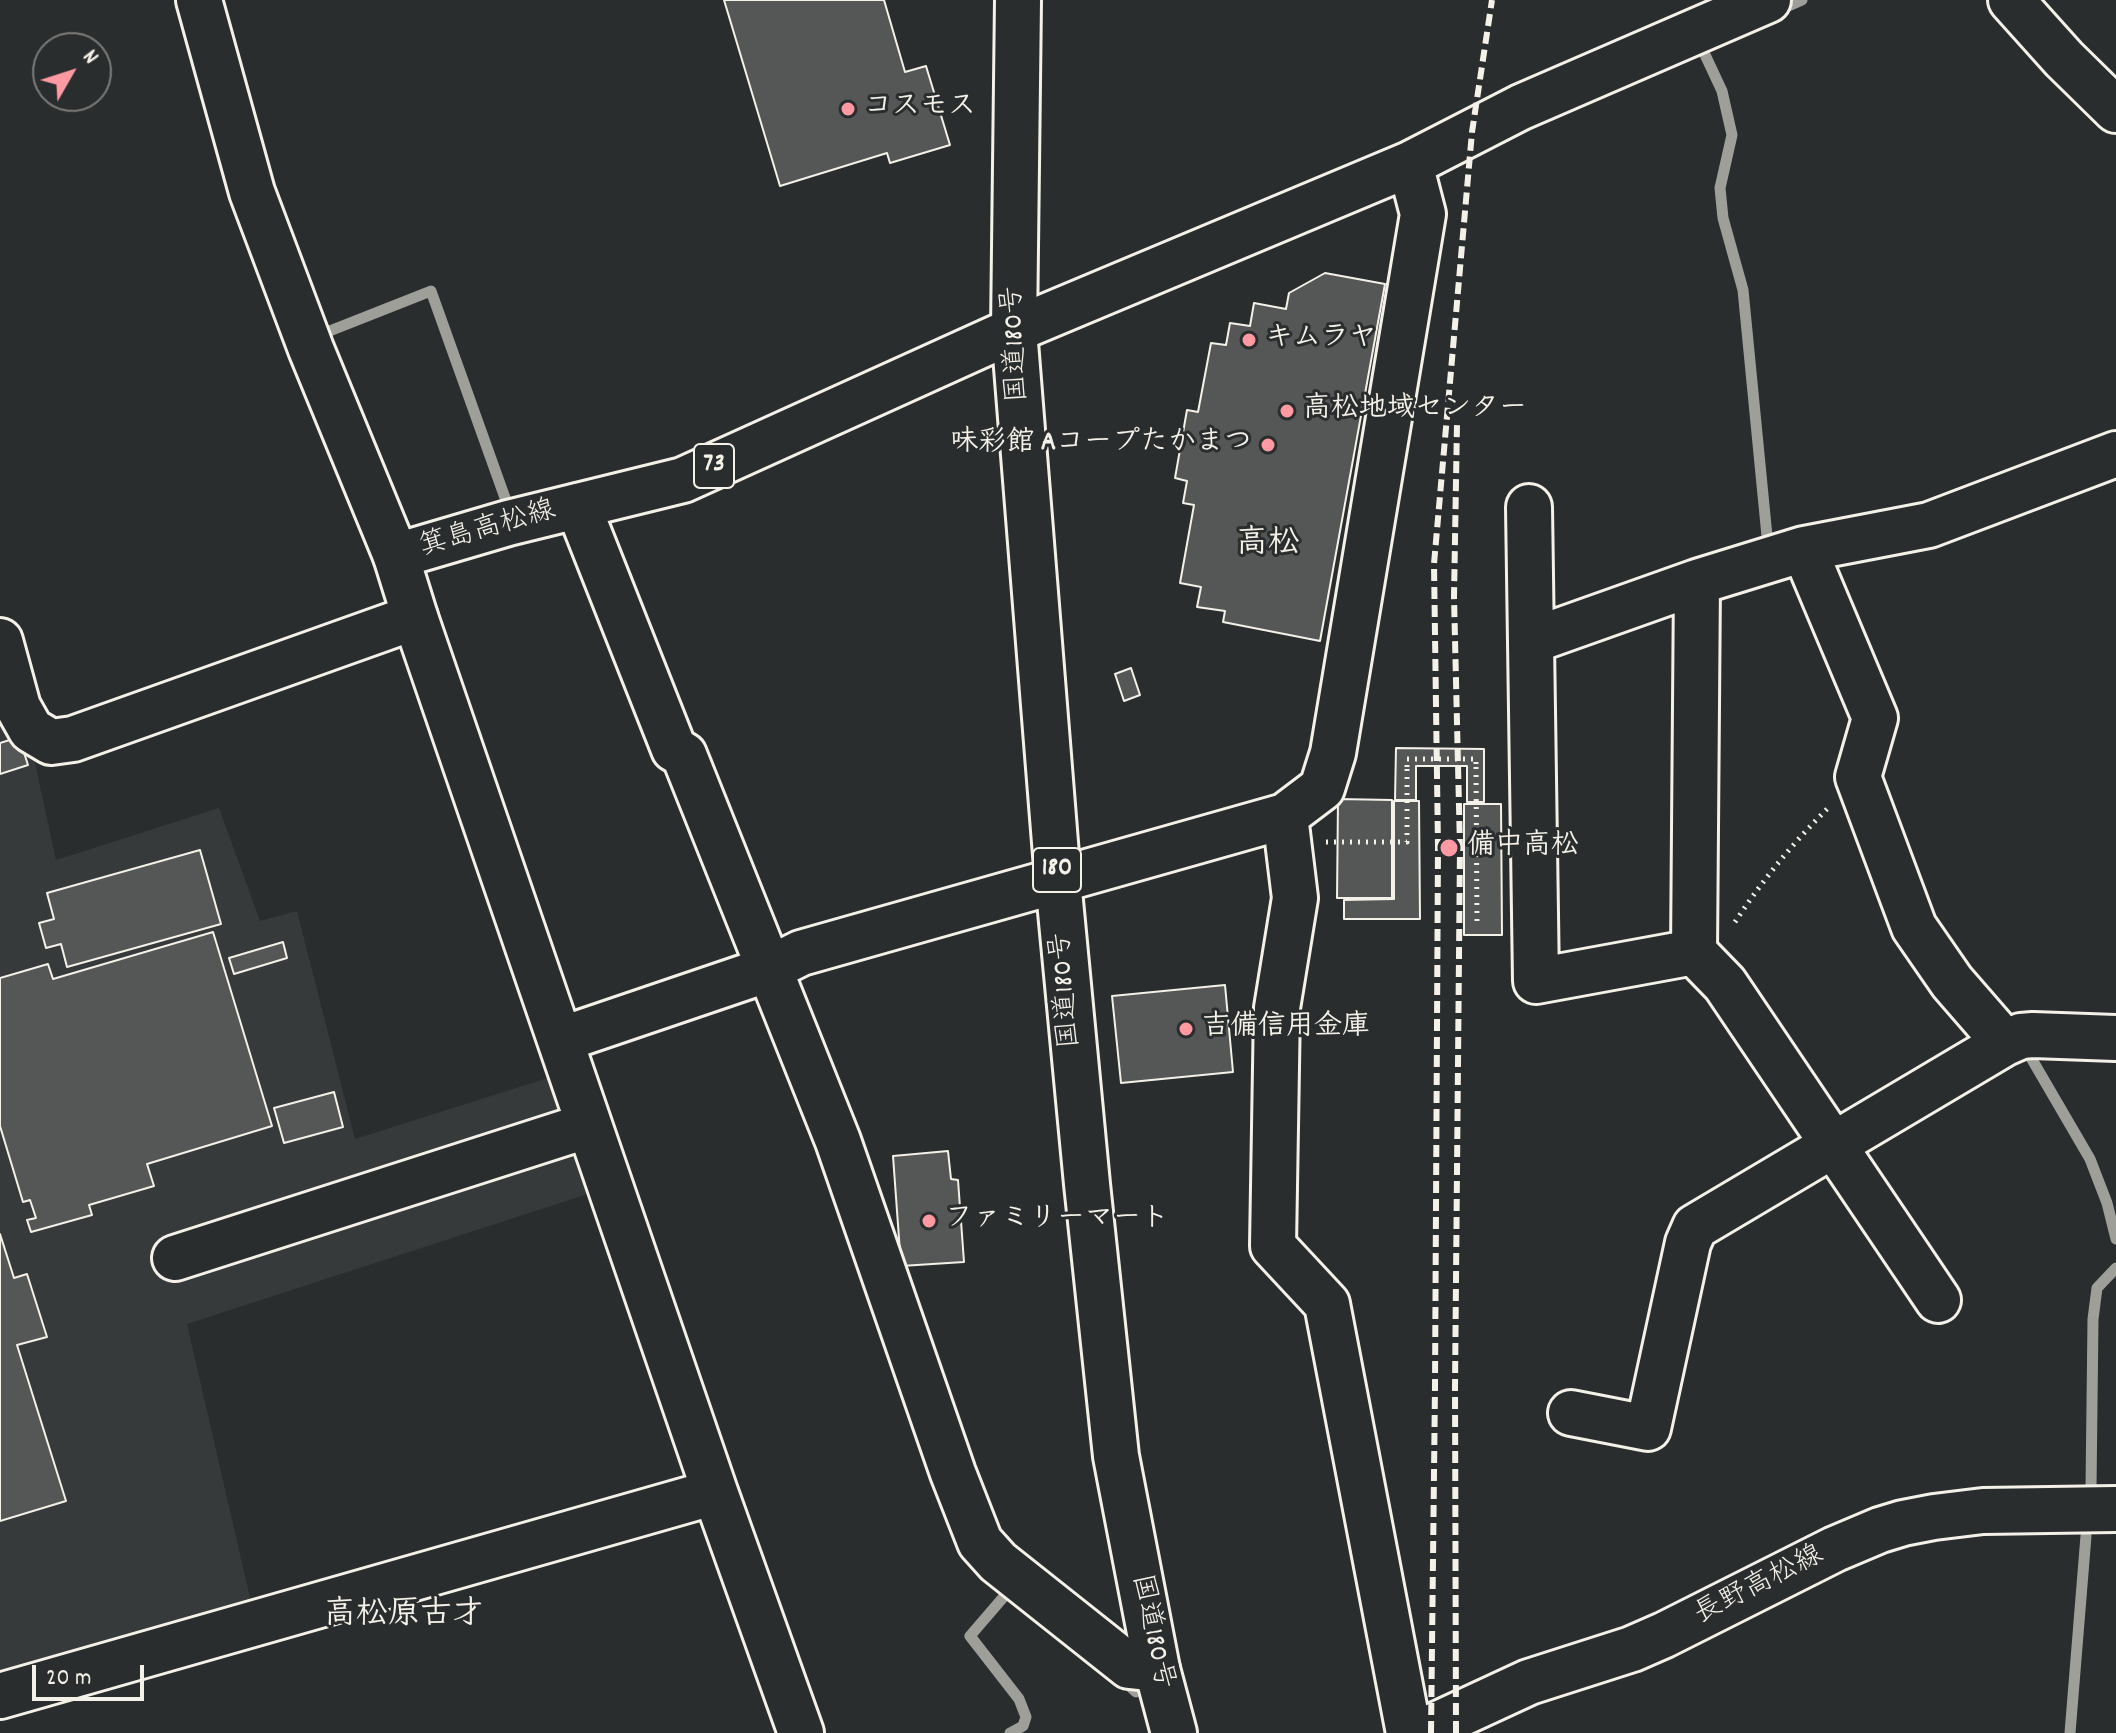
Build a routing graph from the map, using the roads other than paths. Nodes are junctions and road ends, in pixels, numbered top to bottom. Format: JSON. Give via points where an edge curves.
{"nodes":[{"id":1,"x":199,"y":0,"type":"edge"},
{"id":2,"x":1018,"y":0,"type":"edge"},
{"id":3,"x":1768,"y":0,"type":"edge"},
{"id":4,"x":2011,"y":0,"type":"edge"},
{"id":5,"x":2116,"y":110,"type":"edge"},
{"id":6,"x":1410,"y":164,"type":"junction"},
{"id":7,"x":1014,"y":330,"type":"junction"},
{"id":8,"x":2116,"y":454,"type":"edge"},
{"id":9,"x":578,"y":506,"type":"junction"},
{"id":10,"x":1529,"y":507,"type":"dead end"},
{"id":11,"x":1788,"y":554,"type":"junction"},
{"id":12,"x":396,"y":556,"type":"junction"},
{"id":13,"x":1697,"y":582,"type":"junction"},
{"id":14,"x":415,"y":617,"type":"junction"},
{"id":15,"x":0,"y":641,"type":"edge"},
{"id":16,"x":1531,"y":641,"type":"junction"},
{"id":17,"x":1285,"y":816,"type":"junction"},
{"id":18,"x":1058,"y":880,"type":"junction"},
{"id":19,"x":1701,"y":960,"type":"junction"},
{"id":20,"x":769,"y":969,"type":"junction"},
{"id":21,"x":2116,"y":1038,"type":"edge"},
{"id":22,"x":560,"y":1040,"type":"junction"},
{"id":23,"x":2011,"y":1040,"type":"junction"},
{"id":24,"x":589,"y":1125,"type":"junction"},
{"id":25,"x":1833,"y":1144,"type":"junction"},
{"id":26,"x":175,"y":1258,"type":"dead end"},
{"id":27,"x":1938,"y":1300,"type":"dead end"},
{"id":28,"x":1571,"y":1413,"type":"dead end"},
{"id":29,"x":715,"y":1492,"type":"junction"},
{"id":30,"x":2116,"y":1509,"type":"edge"},
{"id":31,"x":1157,"y":1669,"type":"junction"},
{"id":32,"x":0,"y":1696,"type":"edge"},
{"id":33,"x":801,"y":1733,"type":"edge"},
{"id":34,"x":1174,"y":1733,"type":"edge"},
{"id":35,"x":1409,"y":1733,"type":"edge"},
{"id":36,"x":1419,"y":1733,"type":"edge"}],
"edges":[{"from":1,"to":12,"type":"main road","via":[[252,192]]},
{"from":2,"to":7,"type":"main road","name":"国道180号","number":"180"},
{"from":3,"to":6,"type":"main road","name":"箕島高松線","via":[[1521,107]]},
{"from":4,"to":5,"type":"main road"},
{"from":6,"to":7,"type":"main road","name":"箕島高松線"},
{"from":6,"to":17,"type":"main road","via":[[1423,214],[1333,753],[1322,788]]},
{"from":7,"to":9,"type":"main road","name":"箕島高松線","number":"73","via":[[683,480]]},
{"from":7,"to":18,"type":"main road","name":"国道180号","number":"180"},
{"from":8,"to":11,"type":"main road","via":[[1929,525]]},
{"from":9,"to":12,"type":"main road","name":"箕島高松線","number":"73"},
{"from":9,"to":20,"type":"main road"},
{"from":10,"to":16,"type":"main road"},
{"from":11,"to":13,"type":"main road"},
{"from":11,"to":23,"type":"main road","via":[[1875,718],[1858,777],[1914,927],[1952,982]]},
{"from":12,"to":14,"type":"main road","name":"箕島高松線"},
{"from":13,"to":16,"type":"main road"},
{"from":13,"to":19,"type":"main road"},
{"from":14,"to":15,"type":"main road","via":[[73,739],[51,742],[31,730],[18,707]]},
{"from":14,"to":22,"type":"main road","name":"箕島高松線"},
{"from":16,"to":19,"type":"main road","via":[[1536,981]]},
{"from":17,"to":18,"type":"main road"},
{"from":17,"to":35,"type":"main road","via":[[1295,898],[1277,1008],[1273,1246],[1327,1304]]},
{"from":18,"to":20,"type":"main road","via":[[801,953]]},
{"from":18,"to":31,"type":"main road","name":"国道180号","number":"180","via":[[1116,1456]]},
{"from":19,"to":25,"type":"main road","via":[[1725,984]]},
{"from":20,"to":22,"type":"main road"},
{"from":20,"to":31,"type":"main road","via":[[838,1141],[980,1542],[1025,1585],[1129,1666]]},
{"from":21,"to":23,"type":"main road","via":[[2033,1035]]},
{"from":22,"to":24,"type":"main road","name":"箕島高松線"},
{"from":23,"to":25,"type":"main road"},
{"from":24,"to":26,"type":"main road"},
{"from":24,"to":29,"type":"main road","name":"箕島高松線"},
{"from":25,"to":27,"type":"main road"},
{"from":25,"to":28,"type":"main road","via":[[1695,1227],[1648,1428]]},
{"from":29,"to":32,"type":"main road"},
{"from":29,"to":33,"type":"main road","name":"箕島高松線"},
{"from":30,"to":36,"type":"main road","name":"長野高松線","via":[[1983,1511],[1880,1530],[1664,1635],[1529,1682]]},
{"from":31,"to":34,"type":"main road","name":"国道180号","number":"180"}]}
